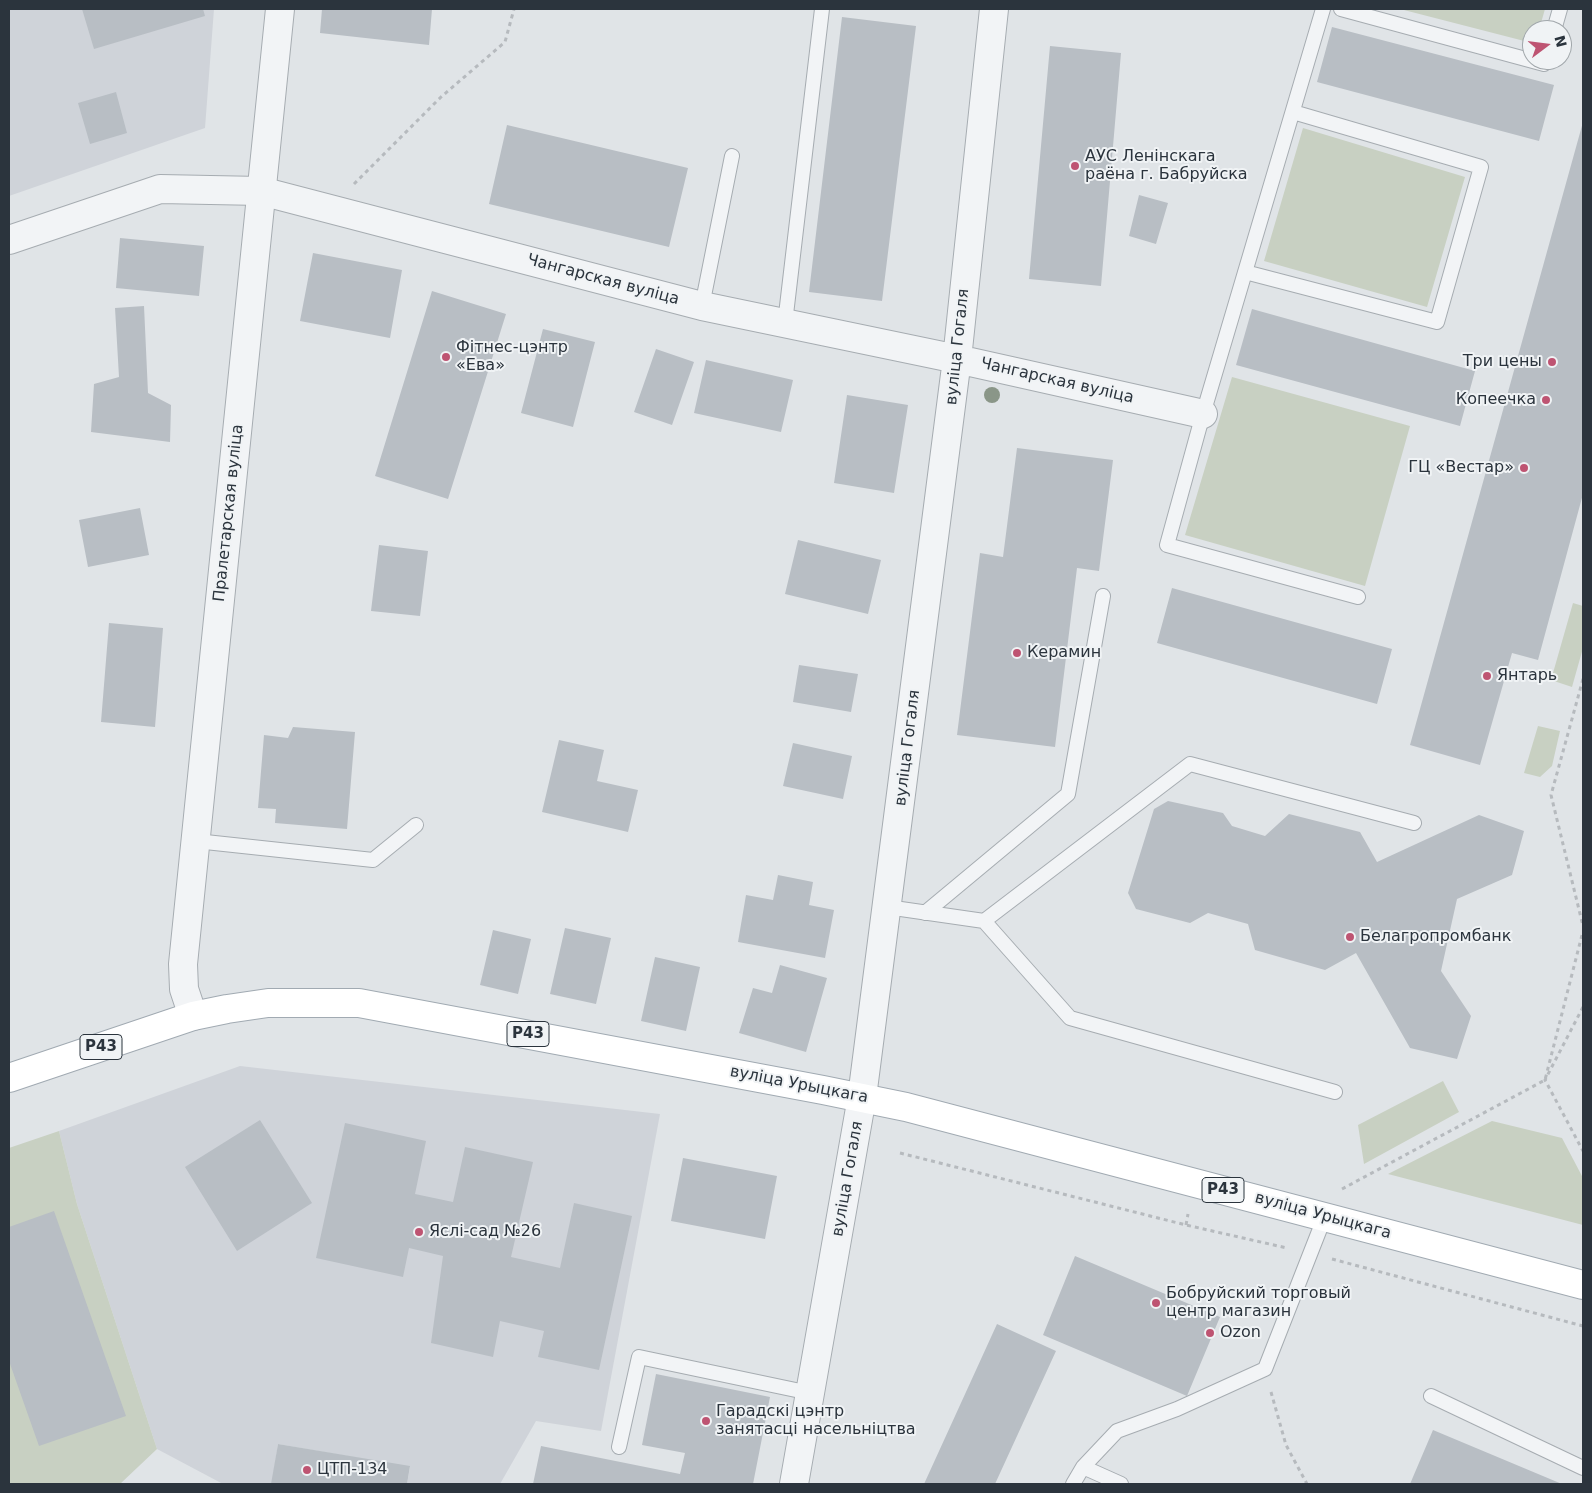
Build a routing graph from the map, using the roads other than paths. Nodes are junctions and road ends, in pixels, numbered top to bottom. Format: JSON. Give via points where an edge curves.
{"nodes":[{"id":1,"x":280,"y":9,"type":"edge"},
{"id":2,"x":822,"y":9,"type":"edge"},
{"id":3,"x":994,"y":9,"type":"edge"},
{"id":4,"x":1323,"y":9,"type":"edge"},
{"id":5,"x":1341,"y":9,"type":"edge"},
{"id":6,"x":1522,"y":58,"type":"edge"},
{"id":7,"x":1293,"y":112,"type":"junction"},
{"id":8,"x":732,"y":156,"type":"dead end"},
{"id":9,"x":261,"y":191,"type":"junction"},
{"id":10,"x":9,"y":240,"type":"edge"},
{"id":11,"x":1245,"y":272,"type":"junction"},
{"id":12,"x":702,"y":306,"type":"junction"},
{"id":13,"x":785,"y":323,"type":"junction"},
{"id":14,"x":957,"y":359,"type":"junction"},
{"id":15,"x":1203,"y":414,"type":"junction"},
{"id":16,"x":1103,"y":596,"type":"dead end"},
{"id":17,"x":1358,"y":597,"type":"dead end"},
{"id":18,"x":1414,"y":823,"type":"dead end"},
{"id":19,"x":416,"y":825,"type":"dead end"},
{"id":20,"x":196,"y":842,"type":"junction"},
{"id":21,"x":887,"y":907,"type":"junction"},
{"id":22,"x":925,"y":913,"type":"junction"},
{"id":23,"x":984,"y":921,"type":"junction"},
{"id":24,"x":193,"y":1016,"type":"junction"},
{"id":25,"x":9,"y":1078,"type":"edge"},
{"id":26,"x":1334,"y":1092,"type":"dead end"},
{"id":27,"x":862,"y":1097,"type":"junction"},
{"id":28,"x":1331,"y":1205,"type":"junction"},
{"id":29,"x":1583,"y":1285,"type":"edge"},
{"id":30,"x":810,"y":1393,"type":"junction"},
{"id":31,"x":1431,"y":1396,"type":"dead end"},
{"id":32,"x":619,"y":1447,"type":"dead end"},
{"id":33,"x":1083,"y":1467,"type":"junction"},
{"id":34,"x":1583,"y":1468,"type":"edge"},
{"id":35,"x":794,"y":1484,"type":"edge"},
{"id":36,"x":1073,"y":1484,"type":"edge"},
{"id":37,"x":1121,"y":1484,"type":"edge"}],
"edges":[{"from":1,"to":9,"type":"street","name":"Пралетарская вуліца"},
{"from":2,"to":13,"type":"lane"},
{"from":3,"to":14,"type":"street","name":"вуліца Гогаля"},
{"from":4,"to":7,"type":"lane"},
{"from":5,"to":6,"type":"lane"},
{"from":7,"to":11,"type":"lane"},
{"from":7,"to":11,"type":"lane","via":[[1481,167],[1437,322]]},
{"from":8,"to":12,"type":"lane"},
{"from":9,"to":10,"type":"street","name":"Чангарская вуліца","via":[[160,190]]},
{"from":9,"to":12,"type":"street","name":"Чангарская вуліца"},
{"from":9,"to":20,"type":"street","name":"Пралетарская вуліца"},
{"from":11,"to":15,"type":"lane"},
{"from":12,"to":13,"type":"street","name":"Чангарская вуліца"},
{"from":13,"to":14,"type":"street","name":"Чангарская вуліца"},
{"from":14,"to":15,"type":"street","name":"Чангарская вуліца"},
{"from":14,"to":21,"type":"street","name":"вуліца Гогаля"},
{"from":15,"to":17,"type":"lane","via":[[1167,545]]},
{"from":16,"to":22,"type":"lane","via":[[1068,794]]},
{"from":18,"to":23,"type":"lane","via":[[1190,764]]},
{"from":19,"to":20,"type":"lane","via":[[373,860]]},
{"from":20,"to":24,"type":"street","name":"Пралетарская вуліца","via":[[183,964],[184,989]]},
{"from":21,"to":22,"type":"lane"},
{"from":21,"to":27,"type":"street","name":"вуліца Гогаля"},
{"from":22,"to":23,"type":"lane"},
{"from":23,"to":26,"type":"lane","via":[[1070,1018]]},
{"from":24,"to":25,"type":"main road","name":"вуліца Урыцкага","number":"Р43"},
{"from":24,"to":27,"type":"main road","name":"вуліца Урыцкага","number":"Р43","via":[[268,1003],[359,1003]]},
{"from":27,"to":28,"type":"main road","name":"вуліца Урыцкага","number":"Р43"},
{"from":27,"to":30,"type":"street","name":"вуліца Гогаля"},
{"from":28,"to":29,"type":"main road","name":"вуліца Урыцкага","number":"Р43"},
{"from":28,"to":33,"type":"lane","via":[[1265,1369],[1177,1409],[1116,1431]]},
{"from":30,"to":32,"type":"lane","via":[[639,1357]]},
{"from":30,"to":35,"type":"street","name":"вуліца Гогаля"},
{"from":31,"to":34,"type":"lane"},
{"from":33,"to":36,"type":"lane"},
{"from":33,"to":37,"type":"lane"}]}
